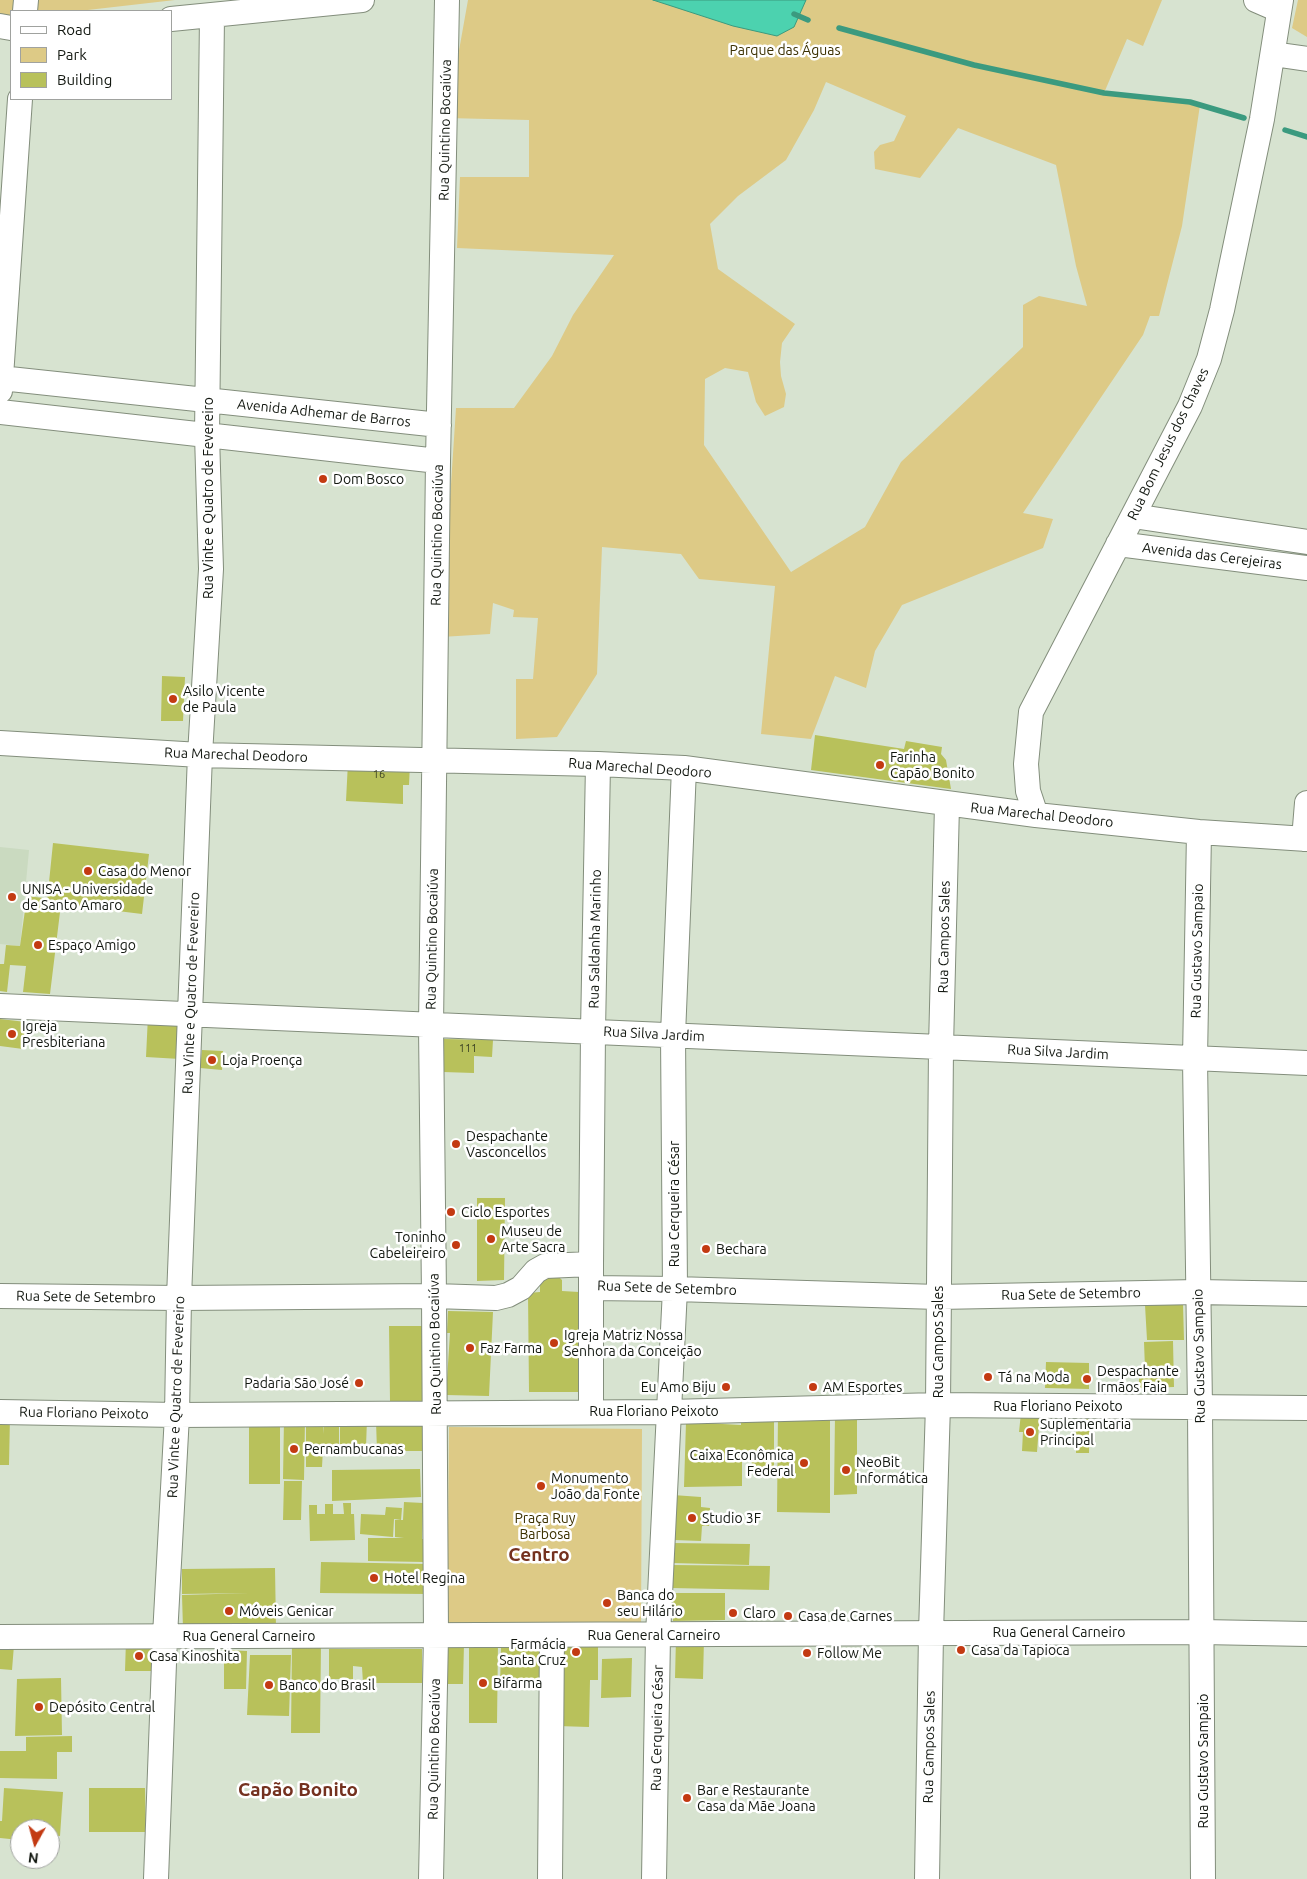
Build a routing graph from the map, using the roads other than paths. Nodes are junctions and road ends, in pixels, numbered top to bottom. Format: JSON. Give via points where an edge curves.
{"nodes":[{"id":1,"x":362,"y":0,"type":"edge"},
{"id":2,"x":447,"y":0,"type":"edge"},
{"id":3,"x":1256,"y":0,"type":"edge"},
{"id":4,"x":1280,"y":5,"type":"edge"},
{"id":5,"x":212,"y":16,"type":"junction"},
{"id":6,"x":172,"y":19,"type":"edge"},
{"id":7,"x":1273,"y":54,"type":"junction"},
{"id":8,"x":1307,"y":59,"type":"edge"},
{"id":9,"x":20,"y":100,"type":"edge"},
{"id":10,"x":0,"y":382,"type":"edge"},
{"id":11,"x":208,"y":401,"type":"junction"},
{"id":12,"x":0,"y":412,"type":"edge"},
{"id":13,"x":439,"y":425,"type":"junction"},
{"id":14,"x":207,"y":436,"type":"junction"},
{"id":15,"x":438,"y":461,"type":"junction"},
{"id":16,"x":1133,"y":516,"type":"junction"},
{"id":17,"x":1307,"y":542,"type":"edge"},
{"id":18,"x":1118,"y":544,"type":"junction"},
{"id":19,"x":1307,"y":568,"type":"edge"},
{"id":20,"x":0,"y":743,"type":"edge"},
{"id":21,"x":200,"y":755,"type":"junction"},
{"id":22,"x":433,"y":760,"type":"junction"},
{"id":23,"x":598,"y":764,"type":"junction"},
{"id":24,"x":684,"y":768,"type":"junction"},
{"id":25,"x":1307,"y":803,"type":"edge"},
{"id":26,"x":947,"y":805,"type":"junction"},
{"id":27,"x":1036,"y":815,"type":"junction"},
{"id":28,"x":1199,"y":832,"type":"junction"},
{"id":29,"x":1306,"y":839,"type":"edge"},
{"id":30,"x":0,"y":1006,"type":"edge"},
{"id":31,"x":190,"y":1014,"type":"junction"},
{"id":32,"x":430,"y":1026,"type":"junction"},
{"id":33,"x":593,"y":1031,"type":"junction"},
{"id":34,"x":673,"y":1035,"type":"junction"},
{"id":35,"x":941,"y":1047,"type":"junction"},
{"id":36,"x":1196,"y":1059,"type":"junction"},
{"id":37,"x":1307,"y":1063,"type":"edge"},
{"id":38,"x":591,"y":1264,"type":"junction"},
{"id":39,"x":591,"y":1288,"type":"junction"},
{"id":40,"x":675,"y":1289,"type":"junction"},
{"id":41,"x":1198,"y":1292,"type":"junction"},
{"id":42,"x":1307,"y":1294,"type":"edge"},
{"id":43,"x":0,"y":1296,"type":"edge"},
{"id":44,"x":434,"y":1296,"type":"junction"},
{"id":45,"x":938,"y":1297,"type":"junction"},
{"id":46,"x":178,"y":1298,"type":"junction"},
{"id":47,"x":938,"y":1405,"type":"junction"},
{"id":48,"x":1200,"y":1407,"type":"junction"},
{"id":49,"x":1307,"y":1408,"type":"edge"},
{"id":50,"x":591,"y":1411,"type":"junction"},
{"id":51,"x":0,"y":1412,"type":"edge"},
{"id":52,"x":669,"y":1412,"type":"junction"},
{"id":53,"x":436,"y":1414,"type":"junction"},
{"id":54,"x":177,"y":1415,"type":"junction"},
{"id":55,"x":930,"y":1632,"type":"junction"},
{"id":56,"x":1202,"y":1632,"type":"junction"},
{"id":57,"x":1307,"y":1634,"type":"edge"},
{"id":58,"x":552,"y":1635,"type":"junction"},
{"id":59,"x":658,"y":1635,"type":"junction"},
{"id":60,"x":165,"y":1636,"type":"junction"},
{"id":61,"x":436,"y":1636,"type":"junction"},
{"id":62,"x":0,"y":1637,"type":"edge"},
{"id":63,"x":156,"y":1879,"type":"edge"},
{"id":64,"x":431,"y":1879,"type":"edge"},
{"id":65,"x":550,"y":1879,"type":"edge"},
{"id":66,"x":654,"y":1879,"type":"edge"},
{"id":67,"x":927,"y":1879,"type":"edge"},
{"id":68,"x":1203,"y":1879,"type":"edge"}],
"edges":[{"from":1,"to":5,"type":"street"},
{"from":2,"to":13,"type":"street","name":"Rua Quintino Bocaiúva"},
{"from":3,"to":4,"type":"street"},
{"from":4,"to":7,"type":"street","name":"Rua Bom Jesus dos Chaves"},
{"from":5,"to":6,"type":"street"},
{"from":5,"to":11,"type":"street","name":"Rua Vinte e Quatro de Fevereiro"},
{"from":7,"to":8,"type":"street"},
{"from":7,"to":16,"type":"street","name":"Rua Bom Jesus dos Chaves","via":[[1222,310],[1209,359],[1190,406]]},
{"from":9,"to":10,"type":"street"},
{"from":10,"to":11,"type":"street","name":"Avenida Adhemar de Barros"},
{"from":11,"to":13,"type":"street","name":"Avenida Adhemar de Barros"},
{"from":11,"to":14,"type":"street","name":"Rua Vinte e Quatro de Fevereiro"},
{"from":12,"to":14,"type":"street"},
{"from":13,"to":15,"type":"street","name":"Rua Quintino Bocaiúva"},
{"from":14,"to":15,"type":"street"},
{"from":14,"to":21,"type":"street","name":"Rua Vinte e Quatro de Fevereiro","via":[[211,569]]},
{"from":15,"to":22,"type":"street","name":"Rua Quintino Bocaiúva"},
{"from":16,"to":17,"type":"street","name":"Avenida das Cerejeiras"},
{"from":16,"to":18,"type":"street","name":"Rua Bom Jesus dos Chaves"},
{"from":18,"to":19,"type":"street","name":"Avenida das Cerejeiras"},
{"from":18,"to":27,"type":"street","name":"Rua Bom Jesus dos Chaves","via":[[1031,712],[1026,764],[1028,790]]},
{"from":20,"to":21,"type":"street","name":"Rua Marechal Deodoro"},
{"from":21,"to":22,"type":"street","name":"Rua Marechal Deodoro"},
{"from":21,"to":31,"type":"street","name":"Rua Vinte e Quatro de Fevereiro"},
{"from":22,"to":23,"type":"street","name":"Rua Marechal Deodoro"},
{"from":22,"to":32,"type":"street","name":"Rua Quintino Bocaiúva"},
{"from":23,"to":24,"type":"street","name":"Rua Marechal Deodoro"},
{"from":23,"to":33,"type":"street","name":"Rua Saldanha Marinho"},
{"from":24,"to":26,"type":"street","name":"Rua Marechal Deodoro"},
{"from":24,"to":34,"type":"street","name":"Rua Cerqueira César"},
{"from":25,"to":29,"type":"street"},
{"from":26,"to":27,"type":"street","name":"Rua Marechal Deodoro"},
{"from":26,"to":35,"type":"street","name":"Rua Campos Sales"},
{"from":27,"to":28,"type":"street","name":"Rua Marechal Deodoro"},
{"from":28,"to":29,"type":"street","name":"Rua Marechal Deodoro"},
{"from":28,"to":36,"type":"street","name":"Rua Gustavo Sampaio"},
{"from":30,"to":31,"type":"street","name":"Rua Silva Jardim"},
{"from":31,"to":32,"type":"street","name":"Rua Silva Jardim"},
{"from":31,"to":46,"type":"street","name":"Rua Vinte e Quatro de Fevereiro"},
{"from":32,"to":33,"type":"street","name":"Rua Silva Jardim"},
{"from":32,"to":44,"type":"street","name":"Rua Quintino Bocaiúva"},
{"from":33,"to":34,"type":"street","name":"Rua Silva Jardim"},
{"from":33,"to":38,"type":"street","name":"Rua Saldanha Marinho"},
{"from":34,"to":35,"type":"street","name":"Rua Silva Jardim"},
{"from":34,"to":40,"type":"street","name":"Rua Cerqueira César"},
{"from":35,"to":36,"type":"street","name":"Rua Silva Jardim"},
{"from":35,"to":45,"type":"street","name":"Rua Campos Sales"},
{"from":36,"to":37,"type":"street","name":"Rua Silva Jardim"},
{"from":36,"to":41,"type":"street","name":"Rua Gustavo Sampaio"},
{"from":38,"to":39,"type":"street","name":"Rua Sete de Setembro"},
{"from":38,"to":44,"type":"street","name":"Rua Sete de Setembro","via":[[545,1266],[536,1270],[521,1288],[496,1298]]},
{"from":39,"to":40,"type":"street","name":"Rua Sete de Setembro"},
{"from":39,"to":50,"type":"street"},
{"from":40,"to":45,"type":"street","name":"Rua Sete de Setembro"},
{"from":40,"to":52,"type":"street","name":"Rua Cerqueira César"},
{"from":41,"to":42,"type":"street","name":"Rua Sete de Setembro"},
{"from":41,"to":45,"type":"street","name":"Rua Sete de Setembro"},
{"from":41,"to":48,"type":"street","name":"Rua Gustavo Sampaio"},
{"from":43,"to":46,"type":"street","name":"Rua Sete de Setembro"},
{"from":44,"to":46,"type":"street","name":"Rua Sete de Setembro"},
{"from":44,"to":53,"type":"street","name":"Rua Quintino Bocaiúva"},
{"from":45,"to":47,"type":"street","name":"Rua Campos Sales"},
{"from":46,"to":54,"type":"street","name":"Rua Vinte e Quatro de Fevereiro"},
{"from":47,"to":48,"type":"street","name":"Rua Floriano Peixoto"},
{"from":47,"to":52,"type":"street","name":"Rua Floriano Peixoto"},
{"from":47,"to":55,"type":"street","name":"Rua Campos Sales"},
{"from":48,"to":49,"type":"street","name":"Rua Floriano Peixoto"},
{"from":48,"to":56,"type":"street","name":"Rua Gustavo Sampaio"},
{"from":50,"to":52,"type":"street","name":"Rua Floriano Peixoto"},
{"from":50,"to":53,"type":"street","name":"Rua Floriano Peixoto"},
{"from":51,"to":54,"type":"street","name":"Rua Floriano Peixoto"},
{"from":52,"to":59,"type":"street","name":"Rua Cerqueira César"},
{"from":53,"to":54,"type":"street","name":"Rua Floriano Peixoto"},
{"from":53,"to":61,"type":"street","name":"Rua Quintino Bocaiúva"},
{"from":54,"to":60,"type":"street","name":"Rua Vinte e Quatro de Fevereiro"},
{"from":55,"to":56,"type":"street","name":"Rua General Carneiro"},
{"from":55,"to":59,"type":"street","name":"Rua General Carneiro"},
{"from":55,"to":67,"type":"street","name":"Rua Campos Sales"},
{"from":56,"to":57,"type":"street","name":"Rua General Carneiro"},
{"from":56,"to":68,"type":"street","name":"Rua Gustavo Sampaio"},
{"from":58,"to":59,"type":"street","name":"Rua General Carneiro"},
{"from":58,"to":61,"type":"street","name":"Rua General Carneiro"},
{"from":58,"to":65,"type":"street"},
{"from":59,"to":66,"type":"street","name":"Rua Cerqueira César"},
{"from":60,"to":61,"type":"street","name":"Rua General Carneiro"},
{"from":60,"to":62,"type":"street","name":"Rua General Carneiro"},
{"from":60,"to":63,"type":"street","name":"Rua Vinte e Quatro de Fevereiro"},
{"from":61,"to":64,"type":"street","name":"Rua Quintino Bocaiúva"}]}
